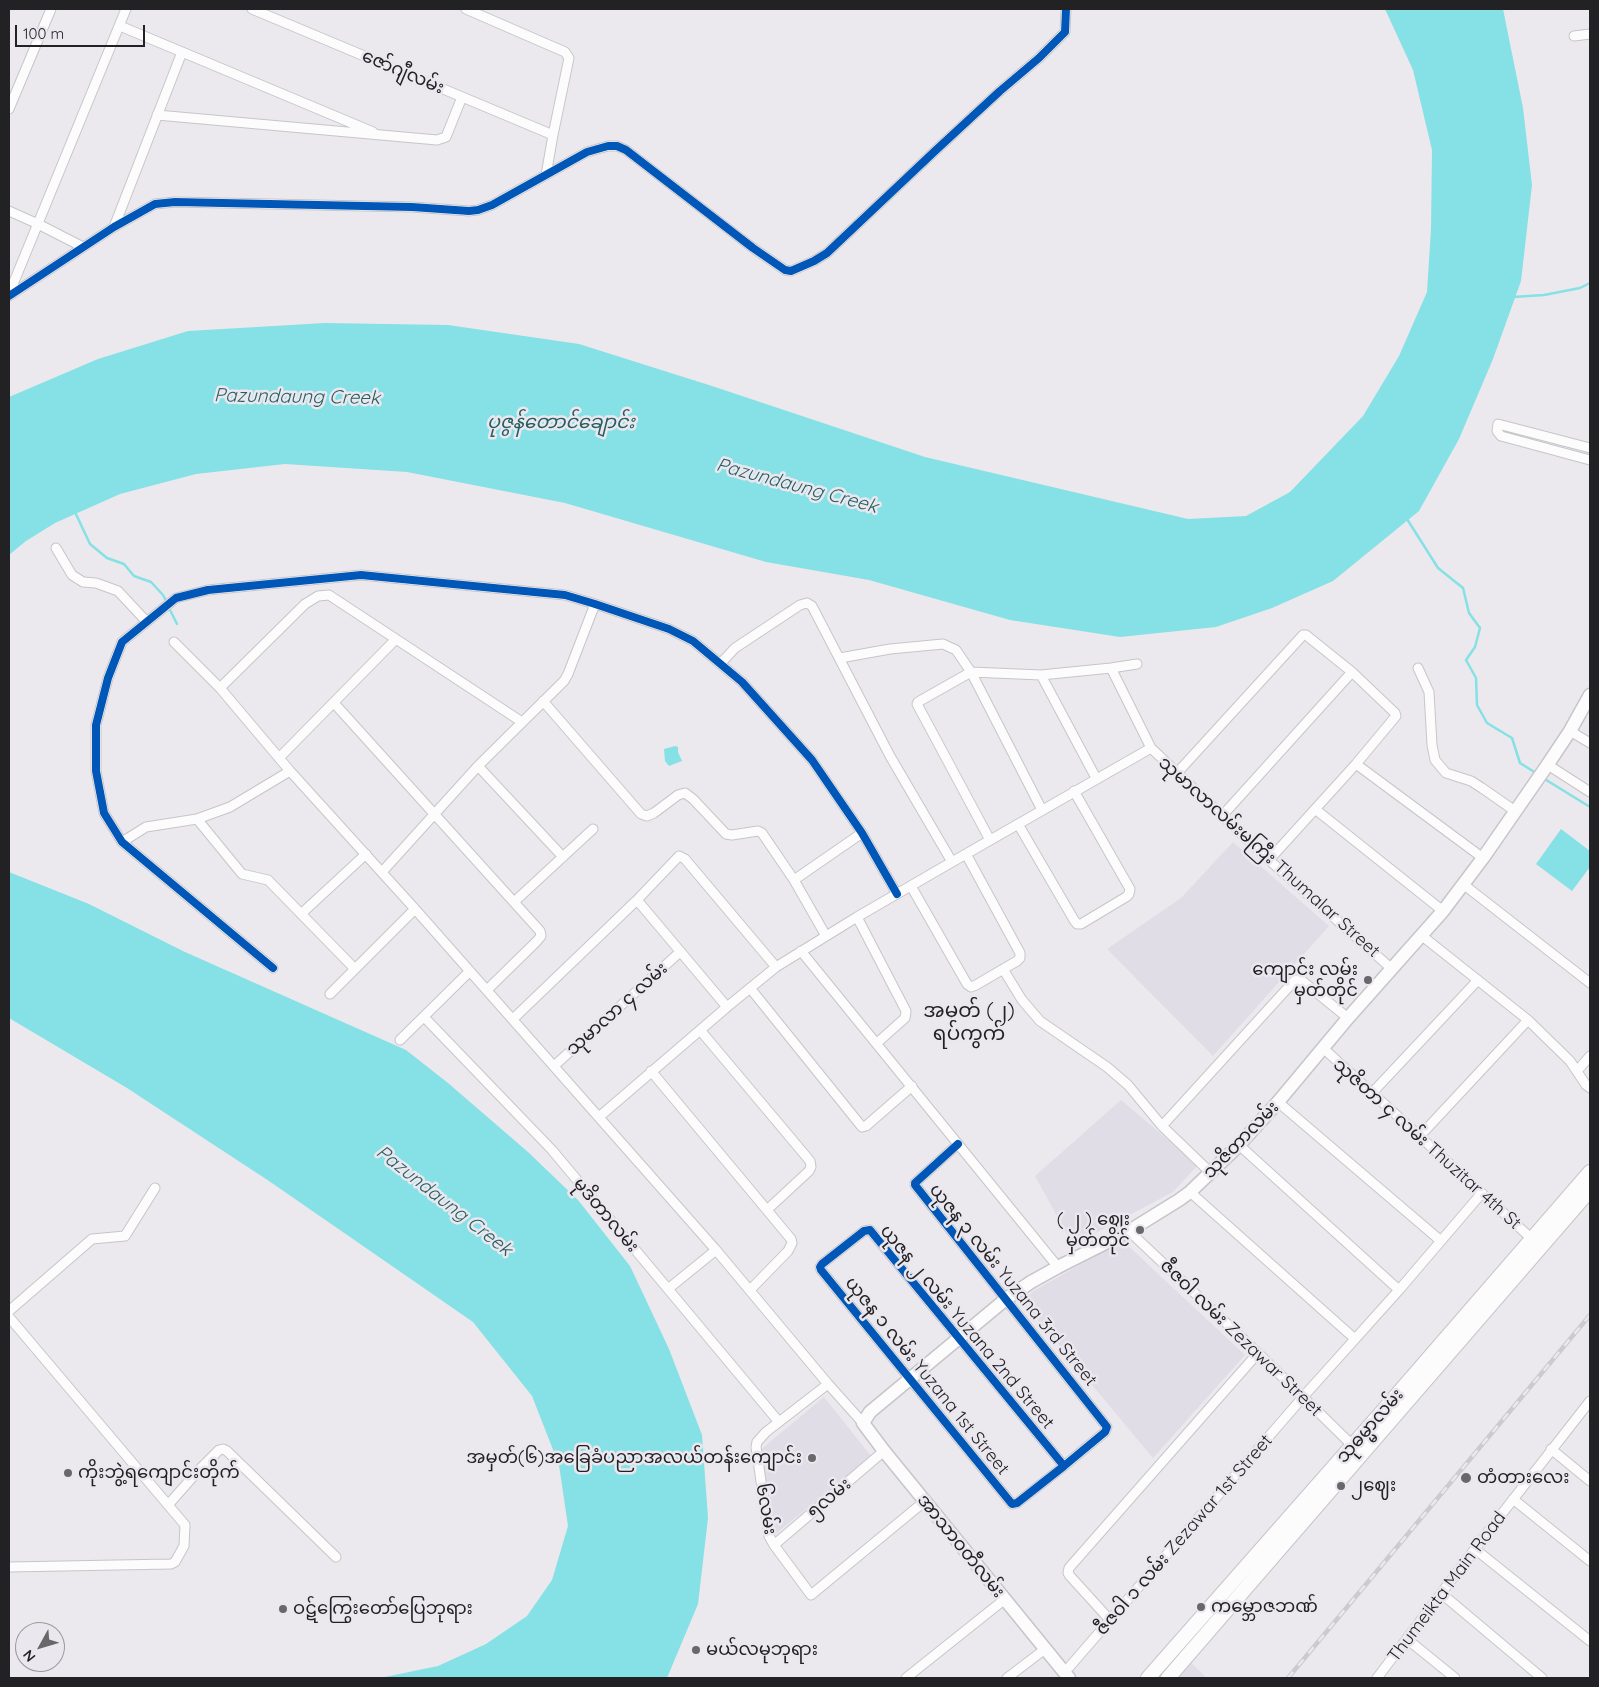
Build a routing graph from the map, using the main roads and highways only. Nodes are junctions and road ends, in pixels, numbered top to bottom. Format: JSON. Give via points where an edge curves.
{"nodes":[{"id":1,"x":1590,"y":695,"type":"edge"},
{"id":2,"x":1590,"y":1172,"type":"edge"},
{"id":3,"x":1590,"y":1190,"type":"edge"},
{"id":4,"x":866,"y":1417,"type":"joint"},
{"id":5,"x":1067,"y":1675,"type":"edge"},
{"id":6,"x":1148,"y":1678,"type":"edge"},
{"id":7,"x":1168,"y":1678,"type":"edge"}],
"edges":[{"from":1,"to":4,"type":"main road","name":"သုဇိတာလမ်း","via":[[1535,784],[1442,911],[1278,1102],[1211,1173],[1190,1192],[1129,1231],[1058,1267],[1006,1299]]},
{"from":2,"to":6,"type":"main road","name":"သုဓမ္မာလမ်း"},
{"from":3,"to":7,"type":"main road","name":"သုဓမ္မာလမ်း"},
{"from":4,"to":5,"type":"main road","name":"အာသာဝတီလမ်း","via":[[884,1451]]}]}
